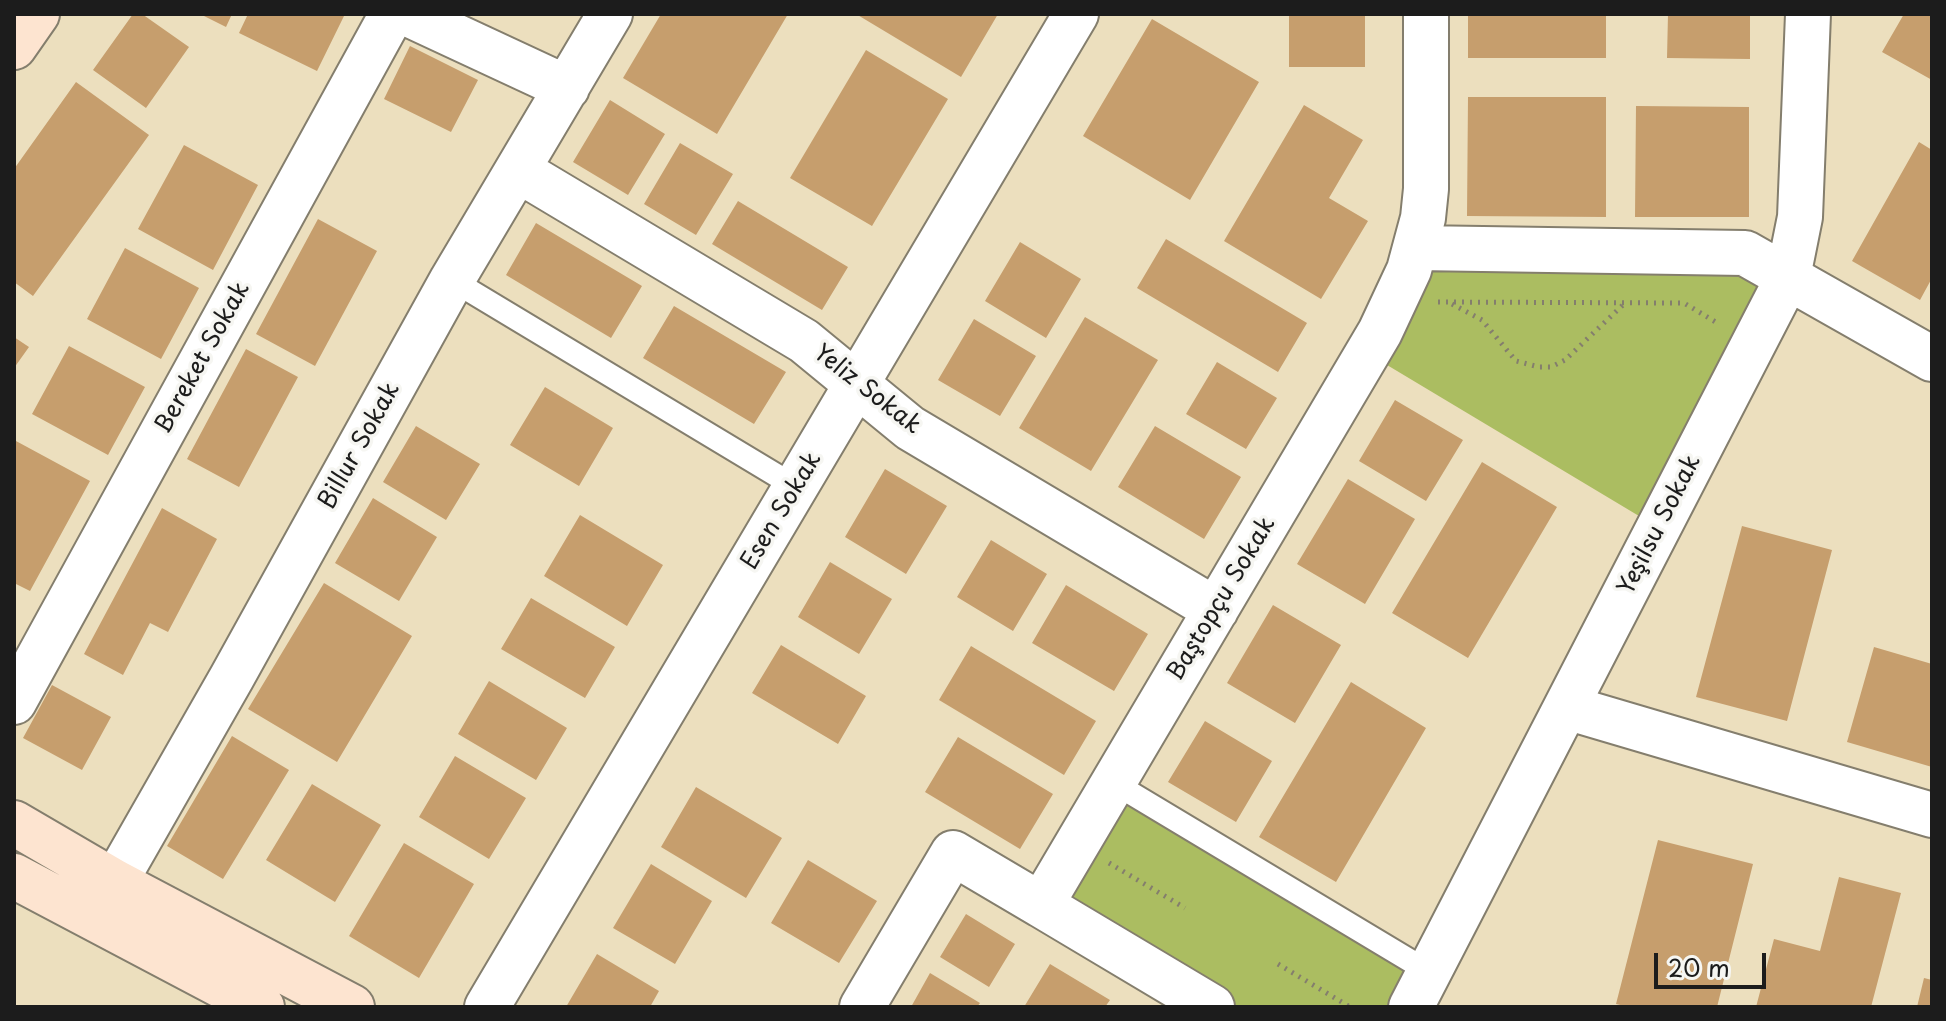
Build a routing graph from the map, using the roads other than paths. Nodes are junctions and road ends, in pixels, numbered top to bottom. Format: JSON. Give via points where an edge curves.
{"nodes":[{"id":1,"x":37,"y":14,"type":"edge"},
{"id":2,"x":392,"y":14,"type":"edge"},
{"id":3,"x":408,"y":14,"type":"edge"},
{"id":4,"x":610,"y":14,"type":"edge"},
{"id":5,"x":1076,"y":14,"type":"edge"},
{"id":6,"x":1426,"y":14,"type":"edge"},
{"id":7,"x":1808,"y":14,"type":"edge"},
{"id":8,"x":14,"y":47,"type":"edge"},
{"id":9,"x":567,"y":88,"type":"junction"},
{"id":10,"x":518,"y":170,"type":"junction"},
{"id":11,"x":1417,"y":248,"type":"junction"},
{"id":12,"x":1788,"y":277,"type":"junction"},
{"id":13,"x":452,"y":280,"type":"junction"},
{"id":14,"x":1932,"y":359,"type":"edge"},
{"id":15,"x":857,"y":384,"type":"junction"},
{"id":16,"x":796,"y":487,"type":"junction"},
{"id":17,"x":1216,"y":610,"type":"junction"},
{"id":18,"x":14,"y":702,"type":"edge"},
{"id":19,"x":1566,"y":707,"type":"junction"},
{"id":20,"x":1114,"y":783,"type":"junction"},
{"id":21,"x":1932,"y":815,"type":"edge"},
{"id":22,"x":14,"y":823,"type":"edge"},
{"id":23,"x":14,"y":876,"type":"edge"},
{"id":24,"x":115,"y":882,"type":"junction"},
{"id":25,"x":1041,"y":905,"type":"junction"},
{"id":26,"x":1420,"y":989,"type":"edge"},
{"id":27,"x":262,"y":1007,"type":"edge"},
{"id":28,"x":352,"y":1007,"type":"edge"},
{"id":29,"x":487,"y":1007,"type":"edge"},
{"id":30,"x":862,"y":1007,"type":"edge"},
{"id":31,"x":1212,"y":1007,"type":"edge"}],
"edges":[{"from":1,"to":8,"type":"street"},
{"from":2,"to":18,"type":"street","name":"Bereket Sokak"},
{"from":3,"to":9,"type":"street"},
{"from":4,"to":9,"type":"street","name":"Billur Sokak"},
{"from":5,"to":15,"type":"street","name":"Esen Sokak"},
{"from":6,"to":11,"type":"street","name":"Baştopçu Sokak","via":[[1426,189]]},
{"from":7,"to":12,"type":"street","name":"Yeşilsu Sokak","via":[[1800,217]]},
{"from":9,"to":10,"type":"street","name":"Billur Sokak"},
{"from":10,"to":13,"type":"street","name":"Billur Sokak"},
{"from":10,"to":15,"type":"street","name":"Yeliz Sokak","via":[[804,341]]},
{"from":11,"to":12,"type":"street","via":[[1745,253]]},
{"from":11,"to":17,"type":"street","name":"Baştopçu Sokak","via":[[1396,301]]},
{"from":12,"to":14,"type":"street"},
{"from":12,"to":19,"type":"street","name":"Yeşilsu Sokak"},
{"from":13,"to":16,"type":"lane"},
{"from":13,"to":24,"type":"street","name":"Billur Sokak"},
{"from":15,"to":16,"type":"street","name":"Esen Sokak"},
{"from":15,"to":17,"type":"street","name":"Yeliz Sokak","via":[[910,428]]},
{"from":16,"to":29,"type":"street","name":"Esen Sokak"},
{"from":17,"to":20,"type":"street","name":"Baştopçu Sokak"},
{"from":19,"to":21,"type":"street"},
{"from":19,"to":26,"type":"street","name":"Yeşilsu Sokak"},
{"from":20,"to":25,"type":"street","name":"Baştopçu Sokak"},
{"from":20,"to":26,"type":"lane"},
{"from":22,"to":24,"type":"street"},
{"from":23,"to":27,"type":"street"},
{"from":24,"to":28,"type":"street"},
{"from":25,"to":30,"type":"street","via":[[953,853]]},
{"from":25,"to":31,"type":"street"}]}
